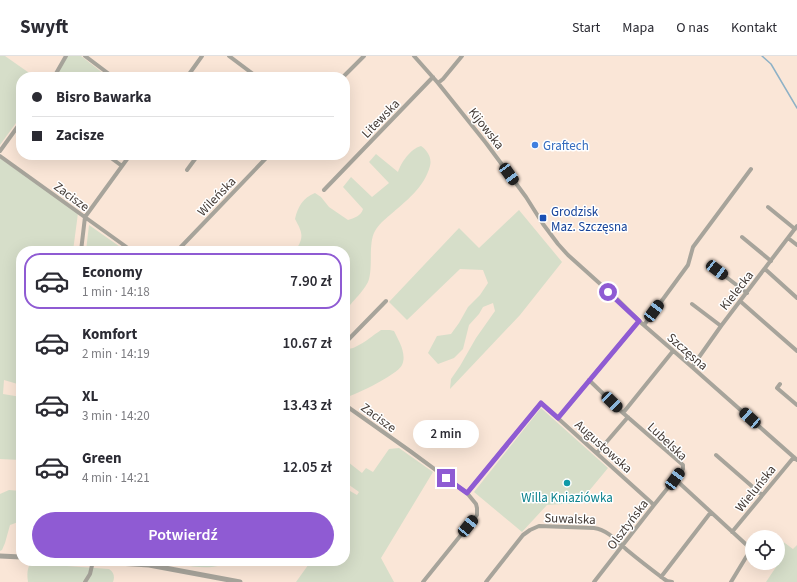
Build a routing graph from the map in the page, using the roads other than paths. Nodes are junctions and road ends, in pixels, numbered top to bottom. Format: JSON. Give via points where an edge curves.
{"nodes":[{"id":1,"x":66,"y":56,"type":"edge"},
{"id":2,"x":85,"y":56,"type":"edge"},
{"id":3,"x":202,"y":56,"type":"edge"},
{"id":4,"x":229,"y":56,"type":"edge"},
{"id":5,"x":364,"y":56,"type":"edge"},
{"id":6,"x":414,"y":56,"type":"edge"},
{"id":7,"x":462,"y":56,"type":"edge"},
{"id":8,"x":57,"y":72,"type":"edge"},
{"id":9,"x":106,"y":72,"type":"edge"},
{"id":10,"x":191,"y":72,"type":"edge"},
{"id":11,"x":250,"y":72,"type":"edge"},
{"id":12,"x":348,"y":72,"type":"edge"},
{"id":13,"x":433,"y":77,"type":"junction"},
{"id":14,"x":438,"y":83,"type":"junction"},
{"id":15,"x":16,"y":129,"type":"edge"},
{"id":16,"x":0,"y":151,"type":"edge"},
{"id":17,"x":0,"y":156,"type":"edge"},
{"id":18,"x":114,"y":160,"type":"edge"},
{"id":19,"x":126,"y":160,"type":"edge"},
{"id":20,"x":194,"y":160,"type":"edge"},
{"id":21,"x":264,"y":160,"type":"edge"},
{"id":22,"x":122,"y":166,"type":"junction"},
{"id":23,"x":751,"y":169,"type":"dead end"},
{"id":24,"x":187,"y":170,"type":"dead end"},
{"id":25,"x":324,"y":190,"type":"dead end"},
{"id":26,"x":768,"y":207,"type":"dead end"},
{"id":27,"x":85,"y":217,"type":"junction"},
{"id":28,"x":796,"y":228,"type":"edge"},
{"id":29,"x":742,"y":237,"type":"dead end"},
{"id":30,"x":788,"y":238,"type":"junction"},
{"id":31,"x":797,"y":245,"type":"edge"},
{"id":32,"x":82,"y":246,"type":"edge"},
{"id":33,"x":125,"y":246,"type":"edge"},
{"id":34,"x":182,"y":246,"type":"edge"},
{"id":35,"x":568,"y":255,"type":"joint"},
{"id":36,"x":771,"y":260,"type":"junction"},
{"id":37,"x":765,"y":269,"type":"junction"},
{"id":38,"x":717,"y":270,"type":"dead end"},
{"id":39,"x":747,"y":293,"type":"junction"},
{"id":40,"x":797,"y":298,"type":"edge"},
{"id":41,"x":386,"y":301,"type":"dead end"},
{"id":42,"x":740,"y":301,"type":"junction"},
{"id":43,"x":692,"y":304,"type":"dead end"},
{"id":44,"x":639,"y":321,"type":"junction"},
{"id":45,"x":644,"y":325,"type":"junction"},
{"id":46,"x":721,"y":326,"type":"junction"},
{"id":47,"x":350,"y":338,"type":"edge"},
{"id":48,"x":673,"y":351,"type":"junction"},
{"id":49,"x":797,"y":351,"type":"edge"},
{"id":50,"x":692,"y":367,"type":"junction"},
{"id":51,"x":590,"y":380,"type":"junction"},
{"id":52,"x":780,"y":384,"type":"dead end"},
{"id":53,"x":797,"y":405,"type":"edge"},
{"id":54,"x":350,"y":409,"type":"edge"},
{"id":55,"x":623,"y":413,"type":"junction"},
{"id":56,"x":628,"y":417,"type":"junction"},
{"id":57,"x":558,"y":418,"type":"junction"},
{"id":58,"x":597,"y":453,"type":"junction"},
{"id":59,"x":716,"y":455,"type":"dead end"},
{"id":60,"x":795,"y":458,"type":"edge"},
{"id":61,"x":675,"y":479,"type":"junction"},
{"id":62,"x":467,"y":493,"type":"junction"},
{"id":63,"x":762,"y":495,"type":"junction"},
{"id":64,"x":654,"y":505,"type":"junction"},
{"id":65,"x":711,"y":512,"type":"junction"},
{"id":66,"x":732,"y":532,"type":"junction"},
{"id":67,"x":745,"y":544,"type":"edge"},
{"id":68,"x":623,"y":546,"type":"junction"},
{"id":69,"x":0,"y":556,"type":"edge"},
{"id":70,"x":16,"y":558,"type":"edge"},
{"id":71,"x":745,"y":559,"type":"edge"},
{"id":72,"x":92,"y":566,"type":"edge"},
{"id":73,"x":155,"y":566,"type":"edge"},
{"id":74,"x":661,"y":577,"type":"junction"},
{"id":75,"x":84,"y":582,"type":"edge"},
{"id":76,"x":240,"y":582,"type":"edge"},
{"id":77,"x":423,"y":582,"type":"edge"},
{"id":78,"x":486,"y":582,"type":"edge"},
{"id":79,"x":594,"y":582,"type":"edge"},
{"id":80,"x":672,"y":582,"type":"edge"},
{"id":81,"x":731,"y":582,"type":"edge"}],
"edges":[{"from":1,"to":8,"type":"street"},
{"from":2,"to":9,"type":"street"},
{"from":3,"to":10,"type":"street"},
{"from":4,"to":11,"type":"street"},
{"from":5,"to":12,"type":"street"},
{"from":6,"to":13,"type":"street","name":"Kijowska"},
{"from":7,"to":14,"type":"street"},
{"from":13,"to":14,"type":"street","name":"Kijowska"},
{"from":13,"to":25,"type":"street","name":"Litewska"},
{"from":14,"to":35,"type":"street","name":"Kijowska","via":[[486,143]]},
{"from":15,"to":16,"type":"street"},
{"from":17,"to":27,"type":"street","name":"Zacisze"},
{"from":18,"to":22,"type":"street"},
{"from":19,"to":22,"type":"street"},
{"from":20,"to":24,"type":"street"},
{"from":21,"to":34,"type":"street","name":"Wileńska"},
{"from":22,"to":27,"type":"street"},
{"from":23,"to":45,"type":"street","via":[[693,247],[688,265]]},
{"from":26,"to":28,"type":"street"},
{"from":27,"to":32,"type":"street"},
{"from":27,"to":33,"type":"street","name":"Zacisze"},
{"from":28,"to":30,"type":"street","name":"Kielecka"},
{"from":29,"to":36,"type":"street"},
{"from":30,"to":31,"type":"street"},
{"from":30,"to":36,"type":"street","name":"Kielecka"},
{"from":35,"to":44,"type":"street","name":"Szczęsna"},
{"from":36,"to":37,"type":"street","name":"Kielecka"},
{"from":37,"to":39,"type":"street","name":"Kielecka"},
{"from":37,"to":40,"type":"street"},
{"from":38,"to":39,"type":"street"},
{"from":39,"to":42,"type":"street","name":"Kielecka"},
{"from":41,"to":47,"type":"street"},
{"from":42,"to":46,"type":"street","name":"Kielecka"},
{"from":42,"to":49,"type":"street"},
{"from":43,"to":46,"type":"street"},
{"from":44,"to":45,"type":"street","name":"Szczęsna"},
{"from":44,"to":51,"type":"street"},
{"from":45,"to":48,"type":"street","name":"Szczęsna"},
{"from":46,"to":50,"type":"street","name":"Kielecka"},
{"from":48,"to":50,"type":"street","name":"Szczęsna"},
{"from":48,"to":55,"type":"street"},
{"from":50,"to":60,"type":"street","name":"Szczęsna"},
{"from":51,"to":55,"type":"street","name":"Lubelska"},
{"from":51,"to":57,"type":"street"},
{"from":52,"to":53,"type":"street","via":[[777,388]]},
{"from":54,"to":62,"type":"street","name":"Zacisze"},
{"from":55,"to":56,"type":"street","name":"Lubelska"},
{"from":56,"to":58,"type":"street"},
{"from":56,"to":61,"type":"street","name":"Lubelska","via":[[683,465]]},
{"from":57,"to":58,"type":"street","name":"Augustowska"},
{"from":57,"to":62,"type":"street","name":"Augustowska","via":[[541,403]]},
{"from":58,"to":64,"type":"street","name":"Augustowska"},
{"from":59,"to":63,"type":"street"},
{"from":60,"to":63,"type":"street","name":"Wieluńska"},
{"from":61,"to":64,"type":"street","name":"Olsztyńska"},
{"from":61,"to":65,"type":"street","name":"Lubelska"},
{"from":62,"to":77,"type":"street","name":"Zacisze","via":[[476,504],[477,515]]},
{"from":63,"to":66,"type":"street","name":"Wieluńska"},
{"from":64,"to":68,"type":"street","name":"Olsztyńska"},
{"from":65,"to":66,"type":"street","name":"Lubelska"},
{"from":65,"to":74,"type":"street"},
{"from":66,"to":67,"type":"street","name":"Lubelska"},
{"from":68,"to":74,"type":"street","name":"Suwalska"},
{"from":68,"to":78,"type":"street","name":"Suwalska","via":[[606,532],[598,529],[544,526],[534,528],[523,535]]},
{"from":68,"to":79,"type":"street","name":"Olsztyńska"},
{"from":69,"to":70,"type":"street"},
{"from":71,"to":81,"type":"street"},
{"from":72,"to":75,"type":"street"},
{"from":73,"to":76,"type":"street"},
{"from":74,"to":80,"type":"street","name":"Suwalska"}]}
